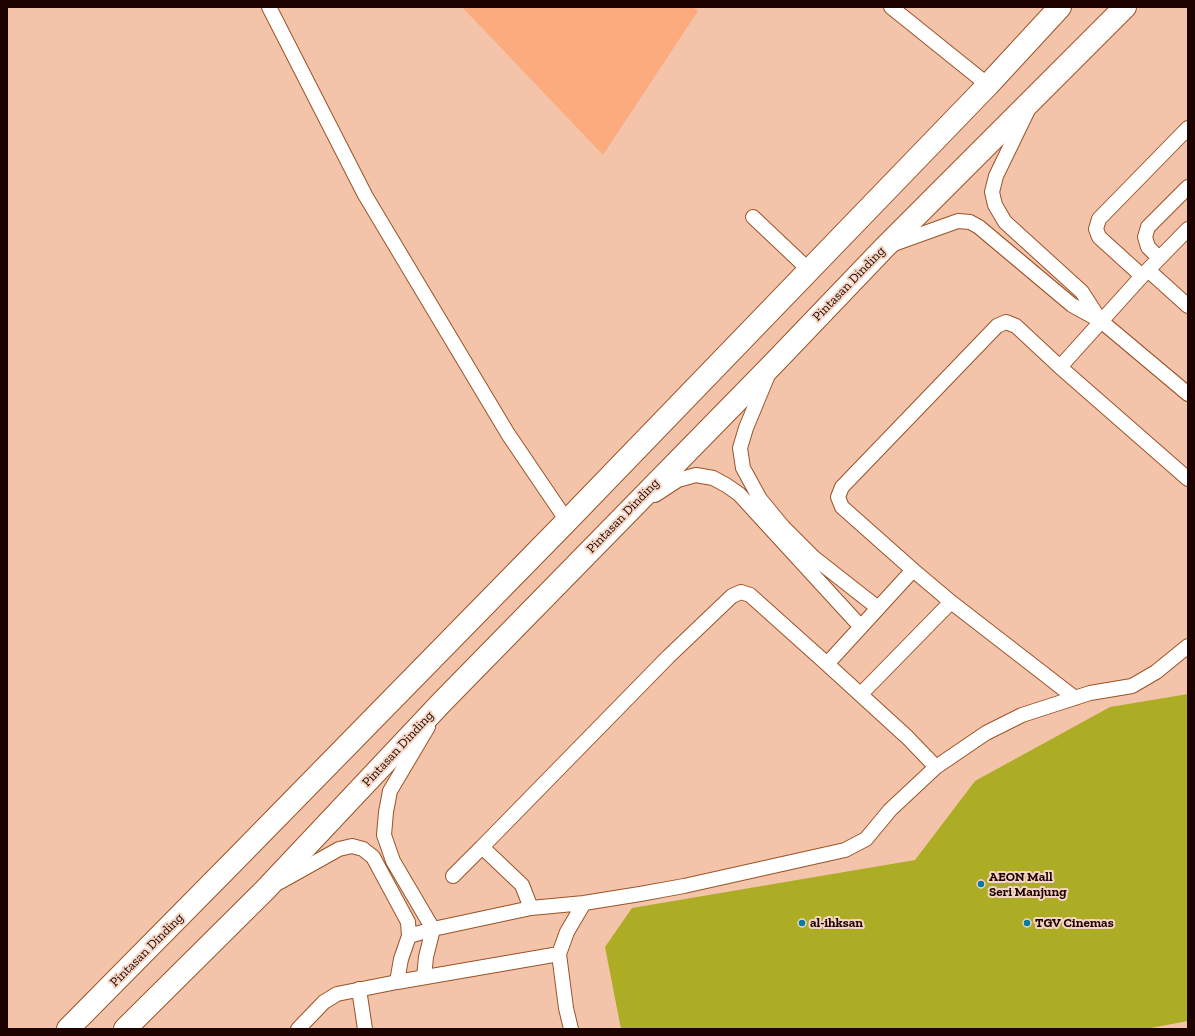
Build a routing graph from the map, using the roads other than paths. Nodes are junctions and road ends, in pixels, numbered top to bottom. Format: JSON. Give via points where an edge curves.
{"nodes":[{"id":1,"x":268,"y":7,"type":"edge"},
{"id":2,"x":891,"y":7,"type":"edge"},
{"id":3,"x":1060,"y":7,"type":"edge"},
{"id":4,"x":1124,"y":7,"type":"edge"},
{"id":5,"x":988,"y":85,"type":"junction"},
{"id":6,"x":1036,"y":95,"type":"junction"},
{"id":7,"x":1188,"y":128,"type":"edge"},
{"id":8,"x":1188,"y":187,"type":"edge"},
{"id":9,"x":753,"y":218,"type":"dead end"},
{"id":10,"x":1188,"y":229,"type":"edge"},
{"id":11,"x":884,"y":248,"type":"junction"},
{"id":12,"x":1159,"y":258,"type":"junction"},
{"id":13,"x":809,"y":270,"type":"junction"},
{"id":14,"x":1145,"y":273,"type":"junction"},
{"id":15,"x":1188,"y":306,"type":"edge"},
{"id":16,"x":1101,"y":321,"type":"junction"},
{"id":17,"x":773,"y":364,"type":"junction"},
{"id":18,"x":1060,"y":368,"type":"junction"},
{"id":19,"x":1188,"y":394,"type":"edge"},
{"id":20,"x":1188,"y":480,"type":"edge"},
{"id":21,"x":622,"y":517,"type":"junction"},
{"id":22,"x":567,"y":521,"type":"junction"},
{"id":23,"x":913,"y":570,"type":"junction"},
{"id":24,"x":951,"y":602,"type":"junction"},
{"id":25,"x":878,"y":608,"type":"junction"},
{"id":26,"x":861,"y":627,"type":"junction"},
{"id":27,"x":1188,"y":646,"type":"edge"},
{"id":28,"x":827,"y":664,"type":"junction"},
{"id":29,"x":861,"y":694,"type":"junction"},
{"id":30,"x":1076,"y":698,"type":"junction"},
{"id":31,"x":442,"y":702,"type":"junction"},
{"id":32,"x":936,"y":767,"type":"junction"},
{"id":33,"x":482,"y":847,"type":"junction"},
{"id":34,"x":453,"y":876,"type":"dead end"},
{"id":35,"x":265,"y":890,"type":"junction"},
{"id":36,"x":584,"y":903,"type":"junction"},
{"id":37,"x":531,"y":908,"type":"junction"},
{"id":38,"x":432,"y":929,"type":"junction"},
{"id":39,"x":409,"y":936,"type":"junction"},
{"id":40,"x":559,"y":954,"type":"junction"},
{"id":41,"x":424,"y":977,"type":"junction"},
{"id":42,"x":397,"y":982,"type":"junction"},
{"id":43,"x":359,"y":989,"type":"junction"},
{"id":44,"x":68,"y":1029,"type":"edge"},
{"id":45,"x":125,"y":1029,"type":"edge"},
{"id":46,"x":298,"y":1029,"type":"edge"},
{"id":47,"x":365,"y":1029,"type":"edge"},
{"id":48,"x":571,"y":1029,"type":"edge"}],
"edges":[{"from":1,"to":22,"type":"lane","via":[[365,195],[508,434]]},
{"from":2,"to":5,"type":"lane"},
{"from":3,"to":5,"type":"main road","name":"Pintasan Dinding"},
{"from":4,"to":6,"type":"main road","name":"Pintasan Dinding"},
{"from":5,"to":13,"type":"main road","name":"Pintasan Dinding"},
{"from":6,"to":11,"type":"main road","name":"Pintasan Dinding"},
{"from":6,"to":16,"type":"lane","via":[[996,176],[992,192],[995,205],[1005,222],[1082,292]]},
{"from":7,"to":14,"type":"lane","via":[[1099,219],[1096,228],[1099,237]]},
{"from":8,"to":12,"type":"lane","via":[[1148,227],[1146,242]]},
{"from":9,"to":13,"type":"lane"},
{"from":10,"to":12,"type":"lane"},
{"from":11,"to":16,"type":"lane","via":[[958,221],[970,222],[1072,305]]},
{"from":11,"to":17,"type":"main road","name":"Pintasan Dinding"},
{"from":12,"to":14,"type":"lane"},
{"from":13,"to":22,"type":"main road","name":"Pintasan Dinding"},
{"from":14,"to":15,"type":"lane"},
{"from":14,"to":16,"type":"lane"},
{"from":16,"to":18,"type":"lane"},
{"from":16,"to":19,"type":"lane"},
{"from":17,"to":21,"type":"main road","name":"Pintasan Dinding"},
{"from":17,"to":25,"type":"lane","via":[[740,448],[743,468],[760,499],[783,527],[813,557]]},
{"from":18,"to":20,"type":"lane"},
{"from":18,"to":23,"type":"lane","via":[[1016,326],[1006,322],[997,326],[842,487],[838,497],[842,507]]},
{"from":21,"to":26,"type":"lane","via":[[678,480],[696,474],[713,478],[738,494]]},
{"from":21,"to":31,"type":"main road","name":"Pintasan Dinding"},
{"from":22,"to":44,"type":"main road","name":"Pintasan Dinding"},
{"from":23,"to":24,"type":"lane"},
{"from":23,"to":25,"type":"lane"},
{"from":24,"to":29,"type":"lane"},
{"from":24,"to":30,"type":"lane"},
{"from":25,"to":26,"type":"lane"},
{"from":26,"to":28,"type":"lane"},
{"from":27,"to":30,"type":"lane","via":[[1156,672],[1132,686]]},
{"from":28,"to":29,"type":"lane"},
{"from":28,"to":33,"type":"lane","via":[[750,595],[741,592],[732,596],[668,657]]},
{"from":29,"to":32,"type":"lane"},
{"from":30,"to":32,"type":"lane","via":[[1022,716],[986,733]]},
{"from":31,"to":35,"type":"main road","name":"Pintasan Dinding"},
{"from":31,"to":38,"type":"lane","via":[[390,791],[384,835],[393,862]]},
{"from":32,"to":36,"type":"lane","via":[[890,810],[866,839],[845,850],[684,886]]},
{"from":33,"to":34,"type":"lane"},
{"from":33,"to":37,"type":"lane","via":[[522,885]]},
{"from":35,"to":39,"type":"lane","via":[[339,849],[352,846],[363,849],[373,857],[408,922]]},
{"from":35,"to":45,"type":"main road","name":"Pintasan Dinding"},
{"from":36,"to":37,"type":"lane"},
{"from":36,"to":40,"type":"lane","via":[[567,932]]},
{"from":37,"to":38,"type":"lane"},
{"from":38,"to":39,"type":"lane"},
{"from":38,"to":41,"type":"lane"},
{"from":39,"to":42,"type":"lane"},
{"from":40,"to":41,"type":"lane"},
{"from":40,"to":48,"type":"lane"},
{"from":41,"to":42,"type":"lane"},
{"from":42,"to":43,"type":"lane"},
{"from":43,"to":46,"type":"lane","via":[[337,994],[324,1002]]},
{"from":43,"to":47,"type":"lane"}]}
